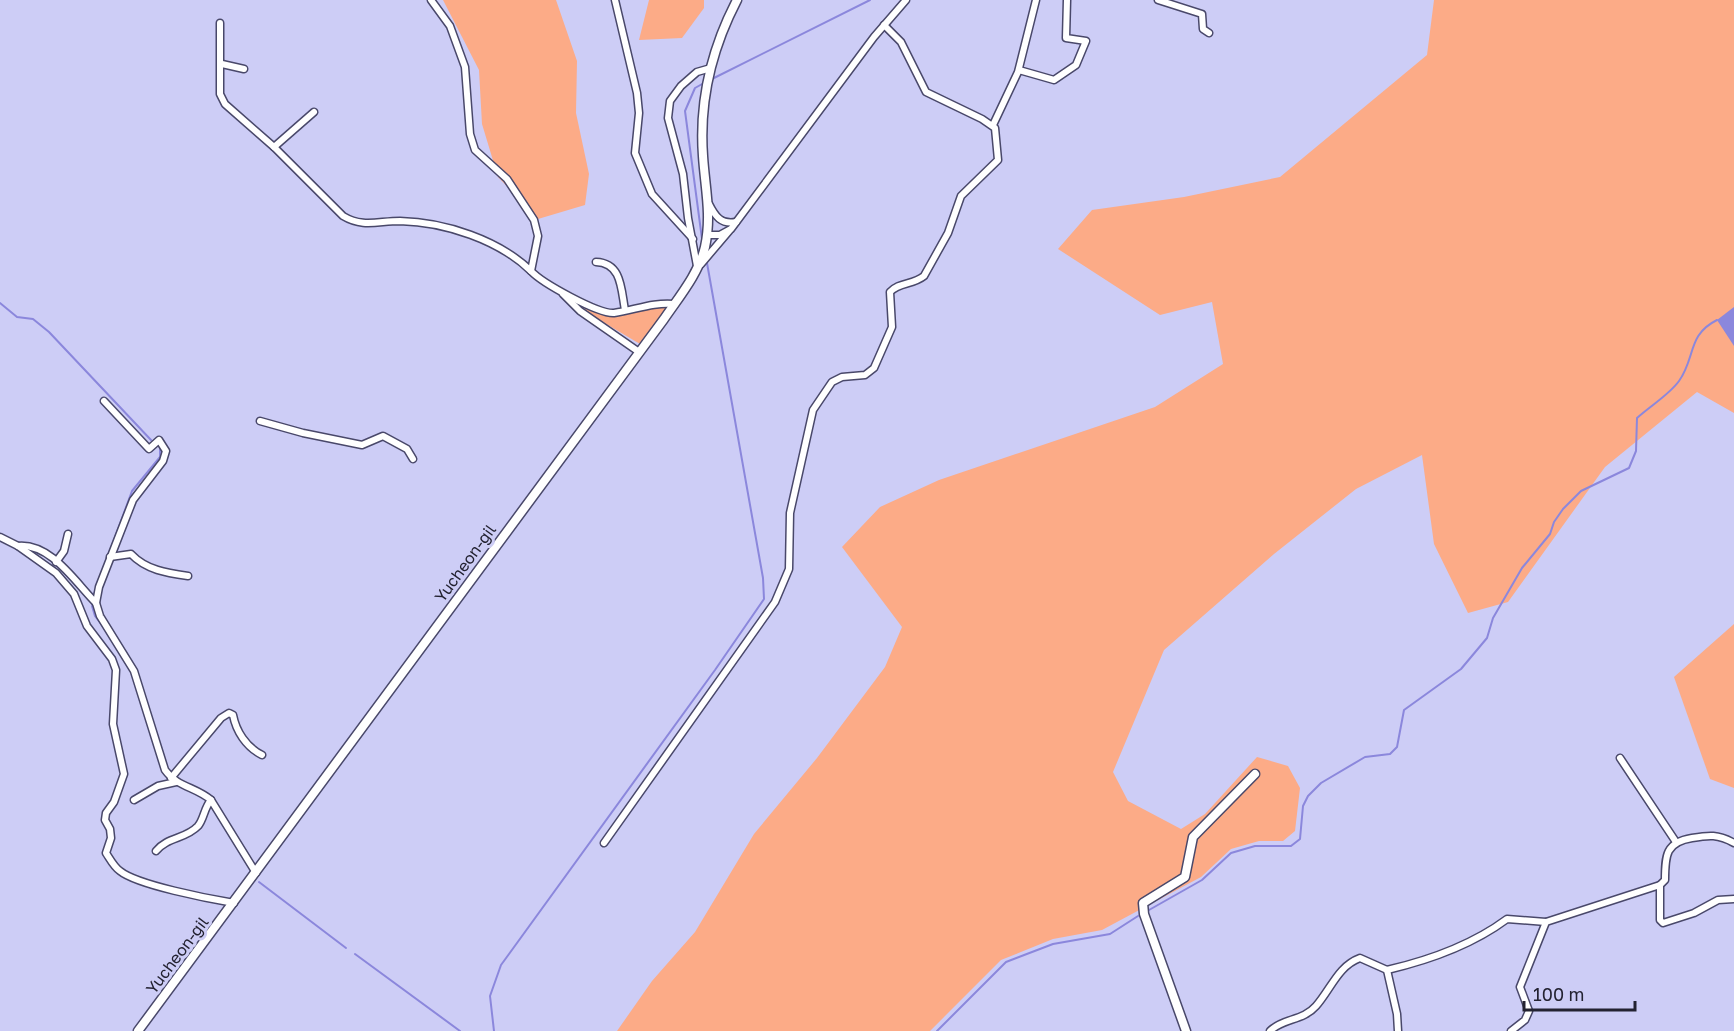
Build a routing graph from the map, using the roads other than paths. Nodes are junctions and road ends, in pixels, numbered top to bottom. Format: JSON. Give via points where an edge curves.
{"nodes":[{"id":1,"x":432,"y":0,"type":"edge"},
{"id":2,"x":615,"y":0,"type":"edge"},
{"id":3,"x":737,"y":0,"type":"edge"},
{"id":4,"x":906,"y":0,"type":"edge"},
{"id":5,"x":1036,"y":0,"type":"edge"},
{"id":6,"x":1067,"y":0,"type":"edge"},
{"id":7,"x":1158,"y":0,"type":"edge"},
{"id":8,"x":220,"y":23,"type":"dead end"},
{"id":9,"x":884,"y":25,"type":"junction"},
{"id":10,"x":1209,"y":33,"type":"dead end"},
{"id":11,"x":222,"y":64,"type":"junction"},
{"id":12,"x":244,"y":69,"type":"dead end"},
{"id":13,"x":1019,"y":70,"type":"junction"},
{"id":14,"x":710,"y":72,"type":"junction"},
{"id":15,"x":314,"y":112,"type":"dead end"},
{"id":16,"x":993,"y":125,"type":"junction"},
{"id":17,"x":274,"y":147,"type":"junction"},
{"id":18,"x":709,"y":204,"type":"junction"},
{"id":19,"x":736,"y":222,"type":"junction"},
{"id":20,"x":731,"y":229,"type":"junction"},
{"id":21,"x":707,"y":235,"type":"junction"},
{"id":22,"x":693,"y":239,"type":"junction"},
{"id":23,"x":596,"y":262,"type":"dead end"},
{"id":24,"x":697,"y":268,"type":"junction"},
{"id":25,"x":531,"y":271,"type":"junction"},
{"id":26,"x":559,"y":289,"type":"junction"},
{"id":27,"x":674,"y":304,"type":"junction"},
{"id":28,"x":625,"y":310,"type":"junction"},
{"id":29,"x":639,"y":352,"type":"junction"},
{"id":30,"x":104,"y":401,"type":"dead end"},
{"id":31,"x":260,"y":421,"type":"dead end"},
{"id":32,"x":413,"y":459,"type":"dead end"},
{"id":33,"x":68,"y":534,"type":"dead end"},
{"id":34,"x":0,"y":537,"type":"edge"},
{"id":35,"x":18,"y":546,"type":"junction"},
{"id":36,"x":110,"y":557,"type":"junction"},
{"id":37,"x":57,"y":562,"type":"junction"},
{"id":38,"x":188,"y":576,"type":"dead end"},
{"id":39,"x":96,"y":603,"type":"junction"},
{"id":40,"x":262,"y":755,"type":"dead end"},
{"id":41,"x":1620,"y":758,"type":"dead end"},
{"id":42,"x":1255,"y":774,"type":"dead end"},
{"id":43,"x":173,"y":780,"type":"junction"},
{"id":44,"x":211,"y":800,"type":"junction"},
{"id":45,"x":134,"y":801,"type":"dead end"},
{"id":46,"x":1676,"y":842,"type":"junction"},
{"id":47,"x":604,"y":843,"type":"dead end"},
{"id":48,"x":1734,"y":843,"type":"edge"},
{"id":49,"x":156,"y":851,"type":"dead end"},
{"id":50,"x":256,"y":873,"type":"junction"},
{"id":51,"x":1660,"y":885,"type":"junction"},
{"id":52,"x":1734,"y":899,"type":"edge"},
{"id":53,"x":234,"y":903,"type":"junction"},
{"id":54,"x":1545,"y":922,"type":"junction"},
{"id":55,"x":1387,"y":970,"type":"junction"},
{"id":56,"x":138,"y":1031,"type":"edge"},
{"id":57,"x":1186,"y":1031,"type":"edge"},
{"id":58,"x":1270,"y":1031,"type":"edge"},
{"id":59,"x":1398,"y":1031,"type":"edge"},
{"id":60,"x":1511,"y":1031,"type":"edge"}],
"edges":[{"from":1,"to":25,"type":"street","via":[[450,26],[465,67],[470,134],[475,150],[515,188],[534,220],[538,236]]},
{"from":2,"to":22,"type":"street","via":[[637,93],[635,153],[652,194]]},
{"from":3,"to":14,"type":"street","name":"Yucheon-gil","via":[[722,31]]},
{"from":4,"to":9,"type":"street"},
{"from":5,"to":13,"type":"street"},
{"from":6,"to":13,"type":"street","via":[[1066,38],[1086,41],[1076,65],[1054,80]]},
{"from":7,"to":10,"type":"street","via":[[1202,14],[1203,29]]},
{"from":8,"to":11,"type":"street"},
{"from":9,"to":16,"type":"street","via":[[901,42],[926,92]]},
{"from":9,"to":19,"type":"street"},
{"from":11,"to":12,"type":"street"},
{"from":11,"to":17,"type":"street","via":[[220,94],[225,105]]},
{"from":13,"to":16,"type":"street"},
{"from":14,"to":18,"type":"street","name":"Yucheon-gil","via":[[702,134]]},
{"from":14,"to":22,"type":"street","via":[[697,72],[681,86],[670,101],[668,118],[683,174]]},
{"from":15,"to":17,"type":"street"},
{"from":16,"to":47,"type":"street","via":[[998,141],[997,163],[961,196],[948,233],[924,276],[890,292],[892,327],[877,364],[865,375],[832,382],[817,402],[791,506],[789,568],[775,602]]},
{"from":17,"to":25,"type":"street","via":[[343,216],[357,224],[399,221],[441,227],[497,247]]},
{"from":18,"to":19,"type":"street","via":[[720,220],[727,224]]},
{"from":18,"to":21,"type":"street","name":"Yucheon-gil"},
{"from":19,"to":20,"type":"street"},
{"from":20,"to":21,"type":"street","via":[[720,235]]},
{"from":20,"to":24,"type":"street"},
{"from":21,"to":24,"type":"street","name":"Yucheon-gil"},
{"from":22,"to":24,"type":"street"},
{"from":23,"to":28,"type":"street","via":[[613,266]]},
{"from":24,"to":27,"type":"street","name":"Yucheon-gil"},
{"from":25,"to":26,"type":"street"},
{"from":26,"to":28,"type":"street","via":[[602,311]]},
{"from":26,"to":29,"type":"street","via":[[580,311]]},
{"from":27,"to":28,"type":"street"},
{"from":27,"to":29,"type":"street","name":"Yucheon-gil"},
{"from":29,"to":50,"type":"street","name":"Yucheon-gil"},
{"from":30,"to":36,"type":"street","via":[[149,449],[159,440],[166,451],[163,461],[133,500]]},
{"from":31,"to":32,"type":"street","via":[[363,445],[384,436],[407,449]]},
{"from":33,"to":37,"type":"street"},
{"from":34,"to":35,"type":"street"},
{"from":35,"to":37,"type":"street","via":[[33,547]]},
{"from":35,"to":53,"type":"street","via":[[48,566],[74,594],[87,626],[112,658],[116,670],[113,724],[124,774],[106,813],[111,838],[106,853],[119,871],[129,877]]},
{"from":36,"to":38,"type":"street","via":[[131,554],[155,570]]},
{"from":36,"to":39,"type":"street"},
{"from":37,"to":39,"type":"street"},
{"from":39,"to":43,"type":"street","via":[[134,671],[159,755]]},
{"from":40,"to":43,"type":"street","via":[[247,744],[229,713]]},
{"from":41,"to":46,"type":"street"},
{"from":42,"to":57,"type":"street","via":[[1193,837],[1185,877],[1143,903]]},
{"from":43,"to":44,"type":"street"},
{"from":43,"to":45,"type":"street"},
{"from":44,"to":49,"type":"street","via":[[199,825],[187,834],[163,842]]},
{"from":44,"to":50,"type":"street"},
{"from":46,"to":48,"type":"street","via":[[1709,834]]},
{"from":46,"to":51,"type":"street","via":[[1669,849],[1665,880]]},
{"from":50,"to":53,"type":"street","name":"Yucheon-gil"},
{"from":51,"to":52,"type":"street","via":[[1658,902],[1663,923],[1718,900]]},
{"from":51,"to":54,"type":"street"},
{"from":53,"to":56,"type":"street","name":"Yucheon-gil"},
{"from":54,"to":55,"type":"street","via":[[1507,919],[1468,944]]},
{"from":54,"to":60,"type":"street","via":[[1520,987],[1529,1011],[1525,1020]]},
{"from":55,"to":58,"type":"street","via":[[1360,958],[1349,962],[1315,1007],[1303,1017],[1276,1025]]},
{"from":55,"to":59,"type":"street"}]}
